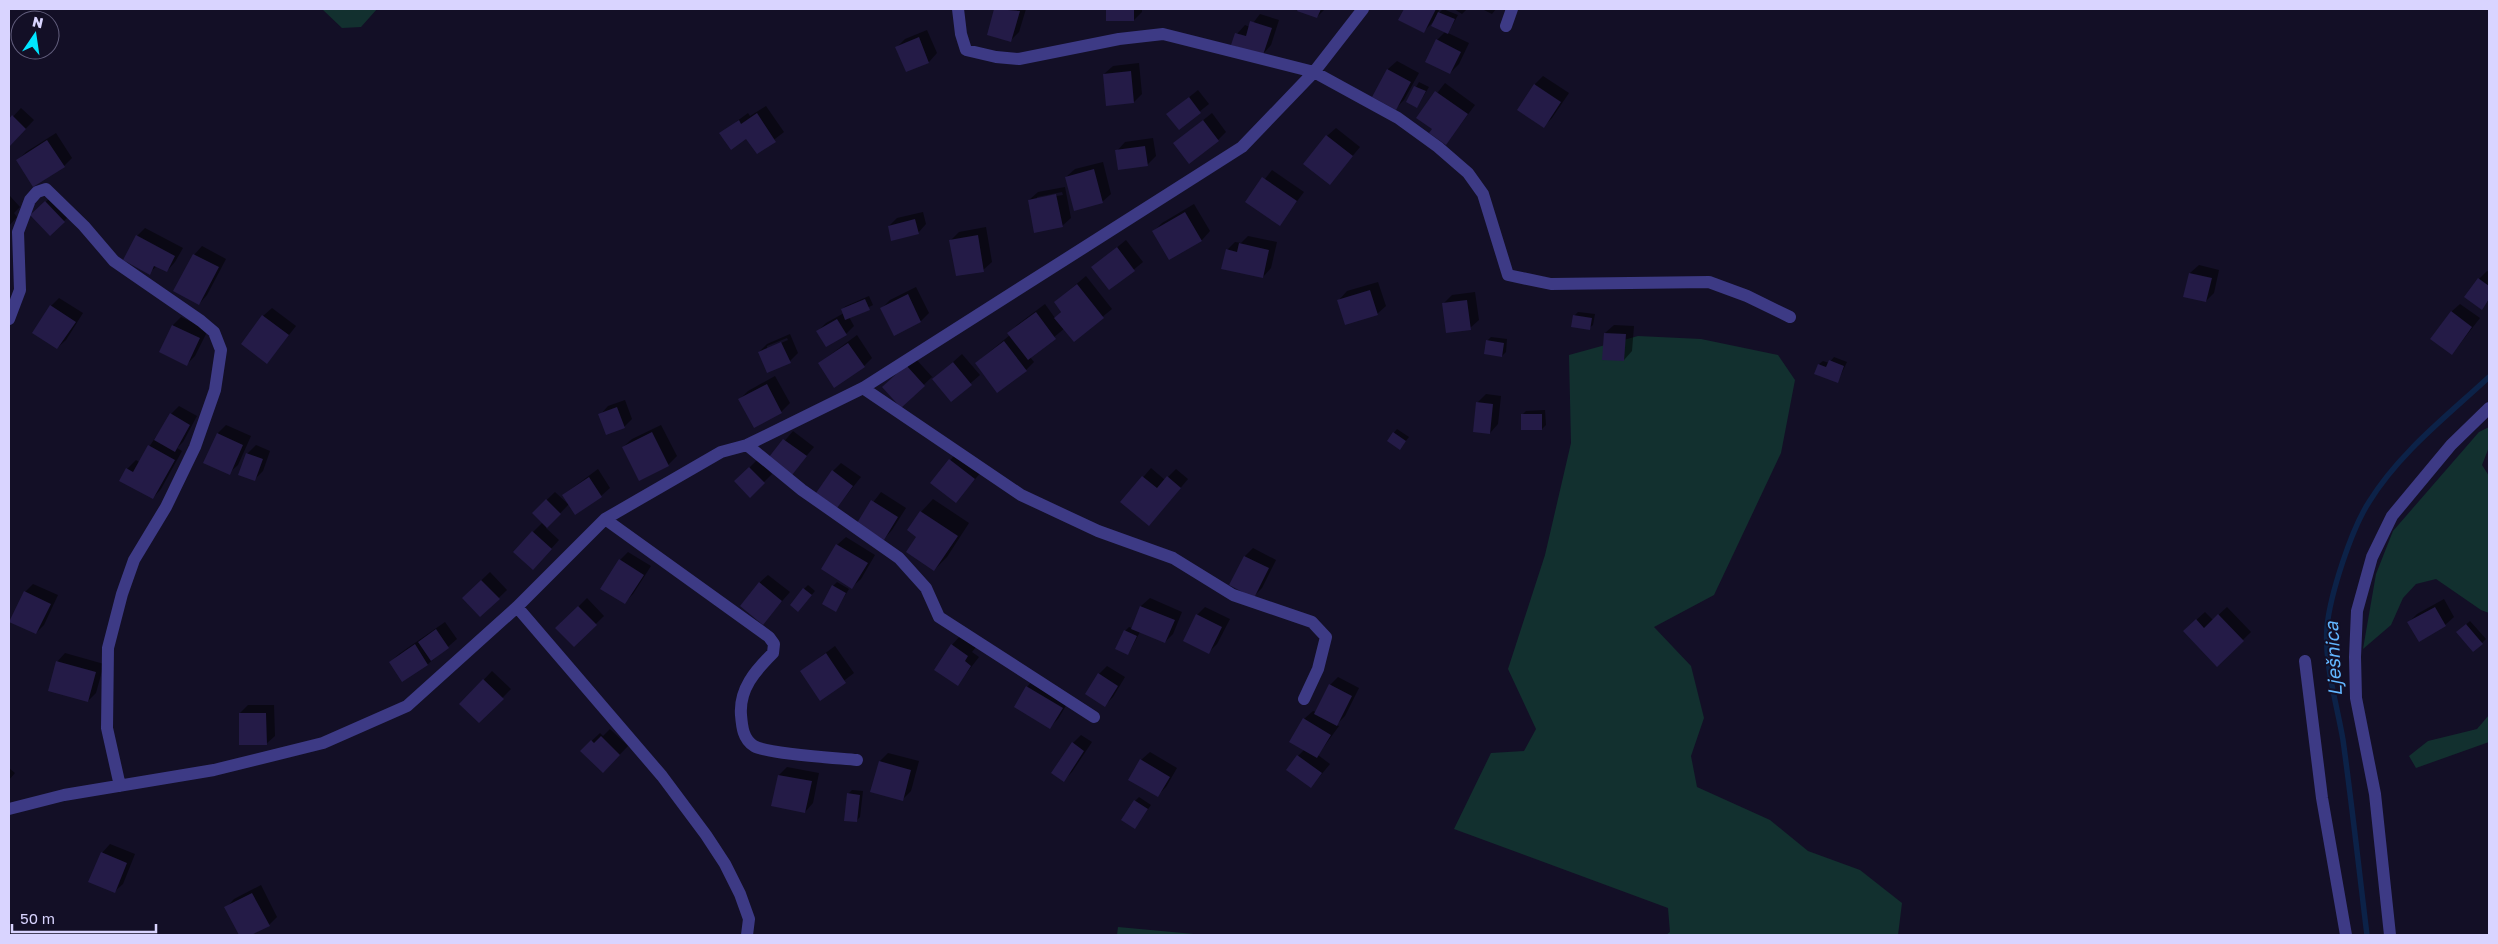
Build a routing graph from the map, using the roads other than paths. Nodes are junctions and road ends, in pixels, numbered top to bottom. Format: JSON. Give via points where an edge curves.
{"nodes":[{"id":1,"x":958,"y":9,"type":"edge"},
{"id":2,"x":1363,"y":9,"type":"edge"},
{"id":3,"x":1512,"y":9,"type":"edge"},
{"id":4,"x":1506,"y":26,"type":"dead end"},
{"id":5,"x":1314,"y":72,"type":"junction"},
{"id":6,"x":1790,"y":317,"type":"dead end"},
{"id":7,"x":9,"y":319,"type":"edge"},
{"id":8,"x":863,"y":388,"type":"junction"},
{"id":9,"x":2489,"y":408,"type":"edge"},
{"id":10,"x":747,"y":445,"type":"junction"},
{"id":11,"x":606,"y":520,"type":"junction"},
{"id":12,"x":517,"y":607,"type":"junction"},
{"id":13,"x":2305,"y":661,"type":"dead end"},
{"id":14,"x":1304,"y":699,"type":"dead end"},
{"id":15,"x":1094,"y":716,"type":"dead end"},
{"id":16,"x":857,"y":760,"type":"dead end"},
{"id":17,"x":120,"y":786,"type":"junction"},
{"id":18,"x":9,"y":809,"type":"edge"},
{"id":19,"x":747,"y":935,"type":"edge"},
{"id":20,"x":2346,"y":935,"type":"edge"},
{"id":21,"x":2390,"y":935,"type":"edge"}],
"edges":[{"from":1,"to":5,"type":"street","via":[[966,50],[996,57],[1019,59],[1118,38],[1163,34]]},
{"from":2,"to":5,"type":"street"},
{"from":3,"to":4,"type":"street"},
{"from":5,"to":6,"type":"street","via":[[1398,118],[1468,173],[1483,194],[1508,275],[1551,284],[1709,282],[1748,296]]},
{"from":5,"to":8,"type":"street","via":[[1242,147]]},
{"from":7,"to":17,"type":"street","via":[[20,290],[18,232],[30,200],[37,192],[46,189],[114,261],[214,332],[221,350],[215,390],[195,447],[166,508],[134,560],[108,648],[107,728]]},
{"from":8,"to":10,"type":"street"},
{"from":8,"to":14,"type":"street","via":[[1021,496],[1098,531],[1174,558],[1233,595],[1312,622],[1326,637],[1318,669]]},
{"from":9,"to":21,"type":"street","via":[[2451,445],[2392,516],[2372,557],[2357,611],[2356,698],[2375,794]]},
{"from":10,"to":11,"type":"street","via":[[721,452]]},
{"from":10,"to":15,"type":"street","via":[[802,490],[899,558],[926,588],[939,617]]},
{"from":11,"to":12,"type":"street"},
{"from":11,"to":16,"type":"street","via":[[769,637],[774,644],[773,653],[746,685],[740,703],[744,734],[755,746],[787,753]]},
{"from":12,"to":17,"type":"street","via":[[407,706],[323,743],[214,770]]},
{"from":12,"to":19,"type":"street","via":[[662,776],[706,835],[740,894],[749,919]]},
{"from":13,"to":20,"type":"street","via":[[2322,798]]},
{"from":17,"to":18,"type":"street","via":[[64,795]]}]}
